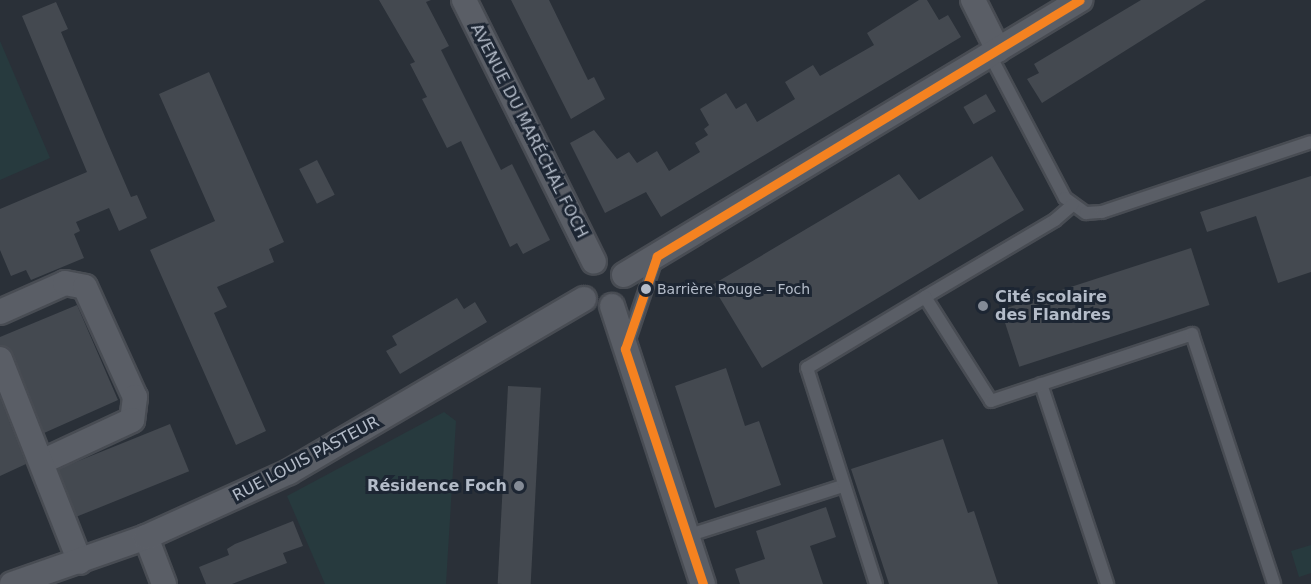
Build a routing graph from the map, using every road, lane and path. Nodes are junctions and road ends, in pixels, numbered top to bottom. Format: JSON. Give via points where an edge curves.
{"nodes":[{"id":1,"x":464,"y":0,"type":"edge"},
{"id":2,"x":973,"y":0,"type":"edge"},
{"id":3,"x":1080,"y":0,"type":"edge"},
{"id":4,"x":994,"y":53,"type":"junction"},
{"id":5,"x":1311,"y":142,"type":"edge"},
{"id":6,"x":1072,"y":206,"type":"junction"},
{"id":7,"x":657,"y":256,"type":"junction"},
{"id":8,"x":594,"y":262,"type":"junction"},
{"id":9,"x":624,"y":275,"type":"junction"},
{"id":10,"x":925,"y":297,"type":"junction"},
{"id":11,"x":584,"y":298,"type":"junction"},
{"id":12,"x":612,"y":306,"type":"junction"},
{"id":13,"x":0,"y":312,"type":"edge"},
{"id":14,"x":626,"y":349,"type":"junction"},
{"id":15,"x":0,"y":359,"type":"edge"},
{"id":16,"x":1041,"y":384,"type":"junction"},
{"id":17,"x":44,"y":460,"type":"junction"},
{"id":18,"x":843,"y":486,"type":"junction"},
{"id":19,"x":687,"y":536,"type":"junction"},
{"id":20,"x":146,"y":537,"type":"junction"},
{"id":21,"x":80,"y":562,"type":"junction"},
{"id":22,"x":12,"y":584,"type":"edge"},
{"id":23,"x":164,"y":584,"type":"edge"},
{"id":24,"x":703,"y":584,"type":"edge"},
{"id":25,"x":876,"y":584,"type":"edge"},
{"id":26,"x":1107,"y":584,"type":"edge"},
{"id":27,"x":1274,"y":584,"type":"edge"}],
"edges":[{"from":1,"to":8,"type":"street","name":"AVENUE DU MARÉCHAL FOCH"},
{"from":2,"to":4,"type":"street"},
{"from":3,"to":4,"type":"street"},
{"from":4,"to":6,"type":"lane"},
{"from":4,"to":7,"type":"street"},
{"from":5,"to":6,"type":"lane","via":[[1102,212],[1086,213]]},
{"from":6,"to":10,"type":"lane"},
{"from":7,"to":9,"type":"street"},
{"from":7,"to":14,"type":"lane"},
{"from":8,"to":9,"type":"street","via":[[610,262]]},
{"from":8,"to":11,"type":"street","via":[[579,279]]},
{"from":9,"to":12,"type":"street","via":[[625,291]]},
{"from":10,"to":16,"type":"lane","via":[[991,401]]},
{"from":10,"to":18,"type":"lane","via":[[807,368]]},
{"from":11,"to":12,"type":"street","via":[[596,307]]},
{"from":11,"to":20,"type":"street","name":"RUE LOUIS PASTEUR","via":[[310,460]]},
{"from":12,"to":14,"type":"street"},
{"from":13,"to":17,"type":"street","via":[[65,283],[85,287],[135,397],[132,420]]},
{"from":14,"to":19,"type":"street"},
{"from":15,"to":17,"type":"street"},
{"from":16,"to":26,"type":"lane"},
{"from":16,"to":27,"type":"lane","via":[[1192,334]]},
{"from":17,"to":21,"type":"street","via":[[46,480]]},
{"from":18,"to":19,"type":"lane"},
{"from":18,"to":25,"type":"lane"},
{"from":19,"to":24,"type":"street"},
{"from":20,"to":21,"type":"street","name":"RUE LOUIS PASTEUR"},
{"from":20,"to":23,"type":"street"},
{"from":21,"to":22,"type":"street","name":"RUE LOUIS PASTEUR"}]}
